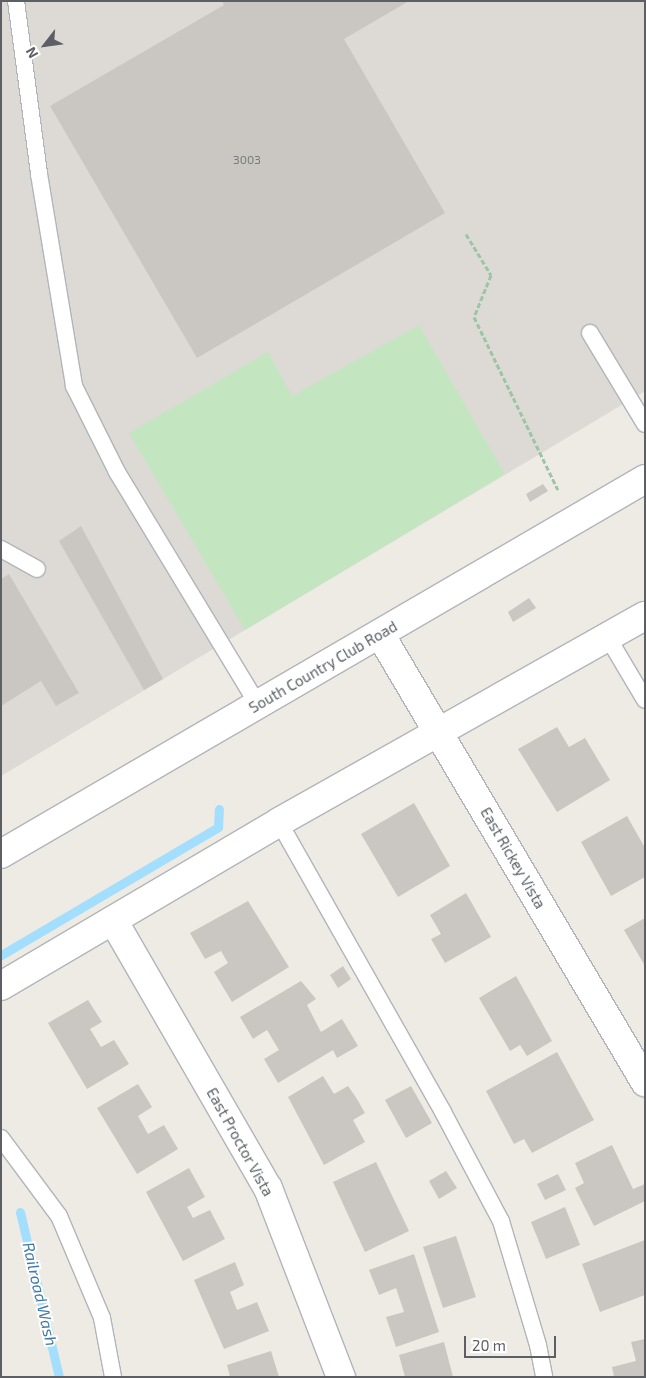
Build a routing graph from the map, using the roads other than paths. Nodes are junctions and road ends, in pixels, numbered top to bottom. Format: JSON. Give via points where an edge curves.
{"nodes":[{"id":1,"x":16,"y":1,"type":"edge"},
{"id":2,"x":590,"y":333,"type":"dead end"},
{"id":3,"x":645,"y":424,"type":"edge"},
{"id":4,"x":645,"y":479,"type":"edge"},
{"id":5,"x":1,"y":549,"type":"edge"},
{"id":6,"x":37,"y":569,"type":"dead end"},
{"id":7,"x":645,"y":616,"type":"edge"},
{"id":8,"x":380,"y":634,"type":"junction"},
{"id":9,"x":607,"y":636,"type":"junction"},
{"id":10,"x":645,"y":700,"type":"edge"},
{"id":11,"x":258,"y":705,"type":"junction"},
{"id":12,"x":438,"y":732,"type":"junction"},
{"id":13,"x":279,"y":822,"type":"junction"},
{"id":14,"x":1,"y":854,"type":"edge"},
{"id":15,"x":113,"y":920,"type":"junction"},
{"id":16,"x":1,"y":986,"type":"edge"},
{"id":17,"x":645,"y":1082,"type":"edge"},
{"id":18,"x":1,"y":1138,"type":"edge"},
{"id":19,"x":113,"y":1377,"type":"edge"},
{"id":20,"x":341,"y":1377,"type":"edge"},
{"id":21,"x":544,"y":1377,"type":"edge"}],
"edges":[{"from":1,"to":11,"type":"lane","via":[[39,174],[74,386],[117,472]]},
{"from":2,"to":3,"type":"lane"},
{"from":4,"to":8,"type":"street","name":"South Country Club Road"},
{"from":5,"to":6,"type":"lane"},
{"from":7,"to":9,"type":"street"},
{"from":8,"to":11,"type":"street","name":"South Country Club Road"},
{"from":8,"to":12,"type":"street","name":"East Rickey Vista"},
{"from":9,"to":10,"type":"lane"},
{"from":9,"to":12,"type":"street"},
{"from":11,"to":14,"type":"street","name":"South Country Club Road"},
{"from":12,"to":13,"type":"street"},
{"from":12,"to":17,"type":"street","name":"East Rickey Vista"},
{"from":13,"to":15,"type":"street"},
{"from":13,"to":21,"type":"lane","via":[[501,1221],[538,1345]]},
{"from":15,"to":16,"type":"street"},
{"from":15,"to":20,"type":"street","name":"East Proctor Vista","via":[[268,1188]]},
{"from":18,"to":19,"type":"lane","via":[[59,1216],[102,1318]]}]}
